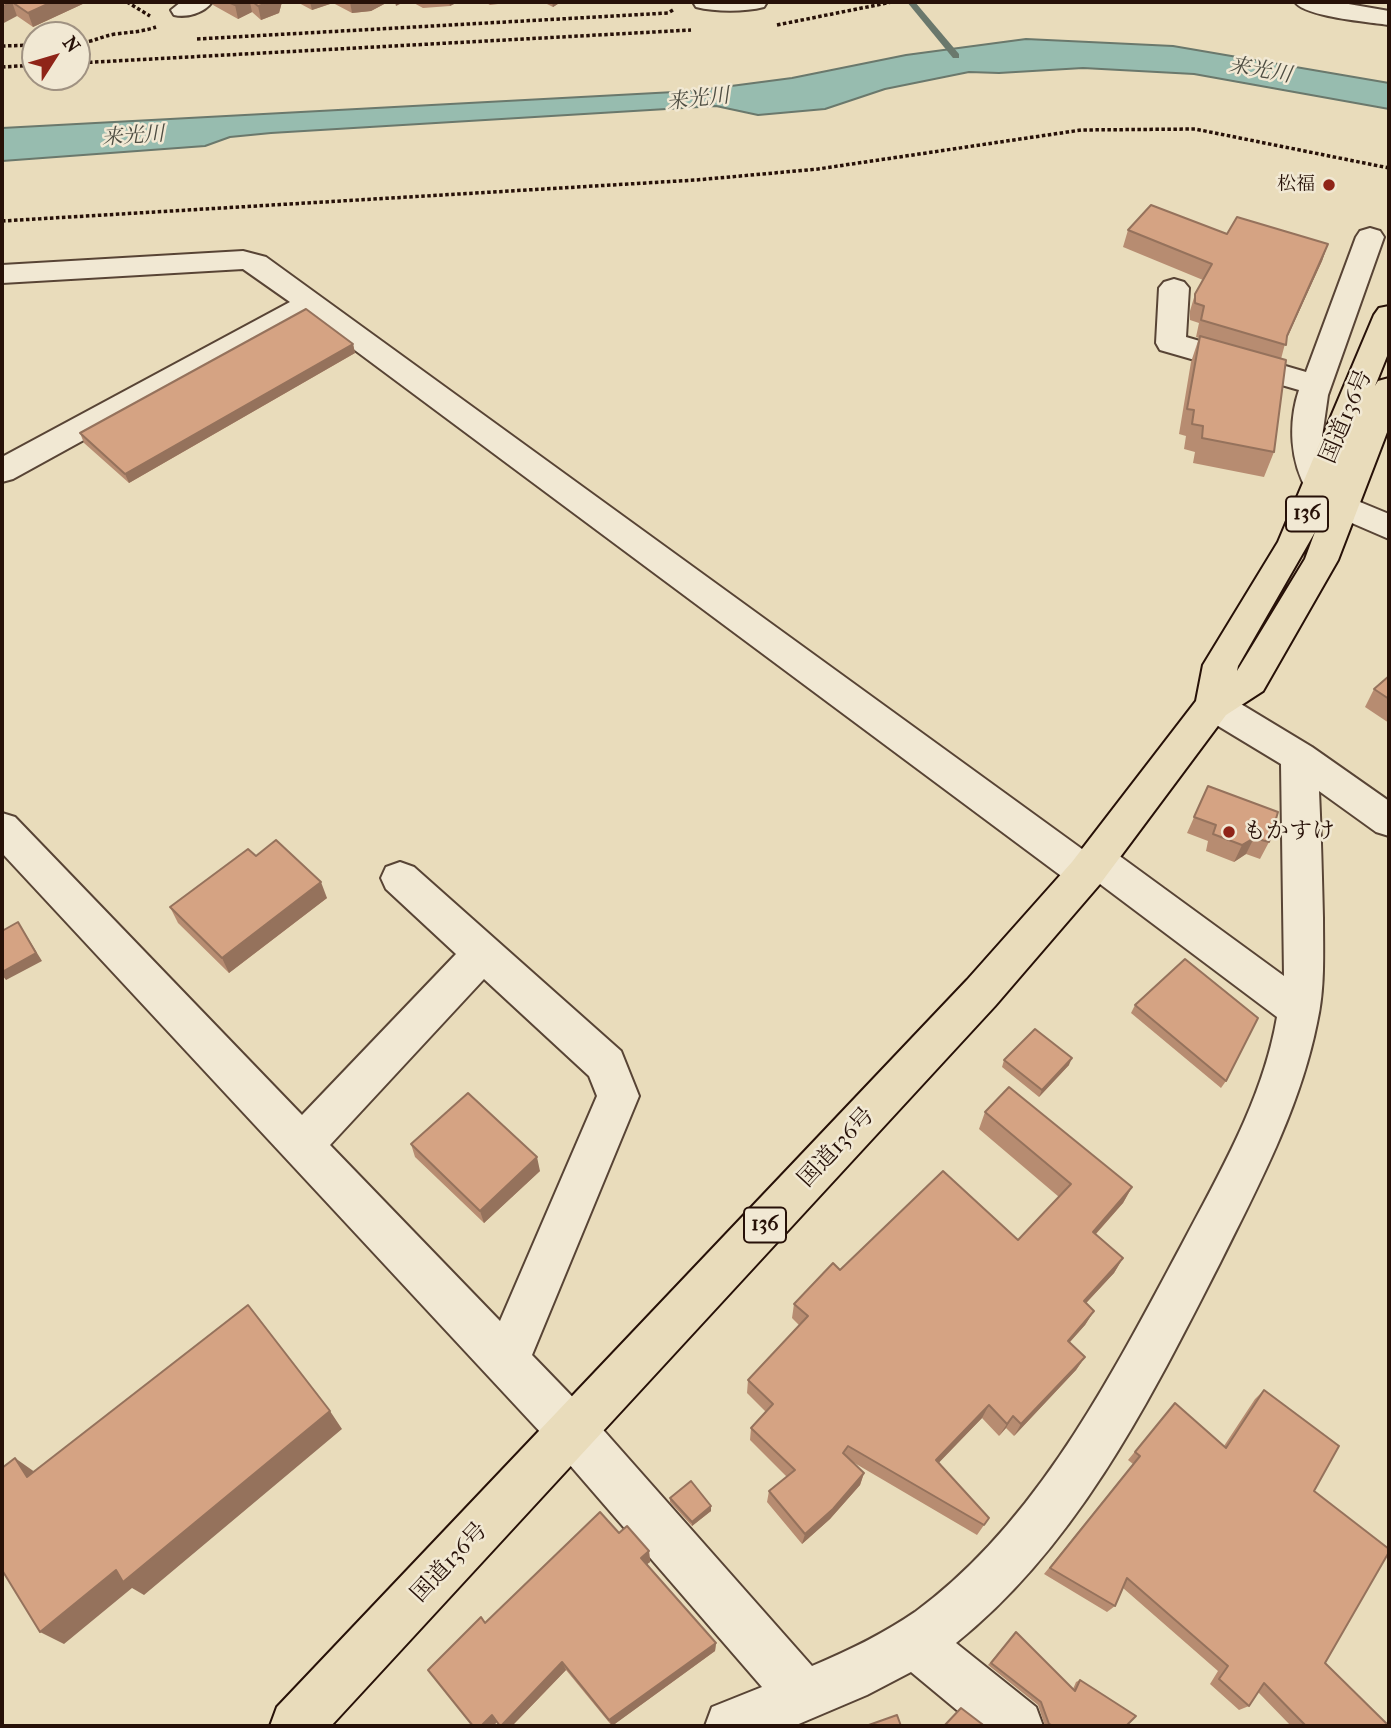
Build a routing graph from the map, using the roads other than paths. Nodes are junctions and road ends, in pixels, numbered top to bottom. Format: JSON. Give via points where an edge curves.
{"nodes":[{"id":1,"x":705,"y":2,"type":"edge"},
{"id":2,"x":755,"y":2,"type":"edge"},
{"id":3,"x":1307,"y":2,"type":"edge"},
{"id":4,"x":1389,"y":18,"type":"edge"},
{"id":5,"x":1370,"y":237,"type":"dead end"},
{"id":6,"x":2,"y":274,"type":"edge"},
{"id":7,"x":1174,"y":288,"type":"dead end"},
{"id":8,"x":310,"y":303,"type":"junction"},
{"id":9,"x":1389,"y":315,"type":"edge"},
{"id":10,"x":1317,"y":385,"type":"junction"},
{"id":11,"x":1389,"y":388,"type":"edge"},
{"id":12,"x":2,"y":471,"type":"edge"},
{"id":13,"x":1331,"y":495,"type":"junction"},
{"id":14,"x":1389,"y":527,"type":"edge"},
{"id":15,"x":1213,"y":705,"type":"junction"},
{"id":16,"x":1299,"y":757,"type":"junction"},
{"id":17,"x":1389,"y":821,"type":"edge"},
{"id":18,"x":2,"y":828,"type":"edge"},
{"id":19,"x":1091,"y":866,"type":"junction"},
{"id":20,"x":400,"y":878,"type":"dead end"},
{"id":21,"x":484,"y":953,"type":"junction"},
{"id":22,"x":1298,"y":1009,"type":"junction"},
{"id":23,"x":302,"y":1146,"type":"junction"},
{"id":24,"x":506,"y":1362,"type":"junction"},
{"id":25,"x":573,"y":1432,"type":"junction"},
{"id":26,"x":913,"y":1641,"type":"junction"},
{"id":27,"x":803,"y":1695,"type":"junction"},
{"id":28,"x":296,"y":1726,"type":"edge"},
{"id":29,"x":731,"y":1726,"type":"edge"},
{"id":30,"x":1017,"y":1726,"type":"edge"}],
"edges":[{"from":1,"to":2,"type":"street"},
{"from":3,"to":4,"type":"street"},
{"from":5,"to":10,"type":"street"},
{"from":6,"to":8,"type":"street","via":[[243,260],[257,263]]},
{"from":7,"to":10,"type":"street","via":[[1171,343]]},
{"from":8,"to":12,"type":"street"},
{"from":8,"to":19,"type":"street"},
{"from":9,"to":13,"type":"highway","name":"国道136号","number":"136"},
{"from":10,"to":13,"type":"street","via":[[1306,437]]},
{"from":11,"to":13,"type":"highway","name":"国道136号","number":"136"},
{"from":13,"to":14,"type":"street"},
{"from":13,"to":15,"type":"highway","name":"国道136号","number":"136","via":[[1321,560],[1250,681]]},
{"from":15,"to":16,"type":"street"},
{"from":15,"to":19,"type":"highway","name":"国道136号","number":"136"},
{"from":16,"to":17,"type":"street"},
{"from":16,"to":22,"type":"street","via":[[1303,986]]},
{"from":18,"to":23,"type":"street"},
{"from":19,"to":22,"type":"street"},
{"from":19,"to":25,"type":"highway","name":"国道136号","number":"136","via":[[981,993]]},
{"from":20,"to":21,"type":"street"},
{"from":21,"to":23,"type":"street"},
{"from":21,"to":24,"type":"street","via":[[606,1064],[618,1096]]},
{"from":22,"to":26,"type":"street","via":[[1285,1066],[1254,1151],[1165,1323],[1087,1457],[1002,1567],[954,1612]]},
{"from":23,"to":24,"type":"street"},
{"from":24,"to":25,"type":"street"},
{"from":25,"to":27,"type":"street"},
{"from":25,"to":28,"type":"highway","name":"国道136号","number":"136"},
{"from":26,"to":27,"type":"street"},
{"from":26,"to":30,"type":"street"},
{"from":27,"to":29,"type":"street"}]}
